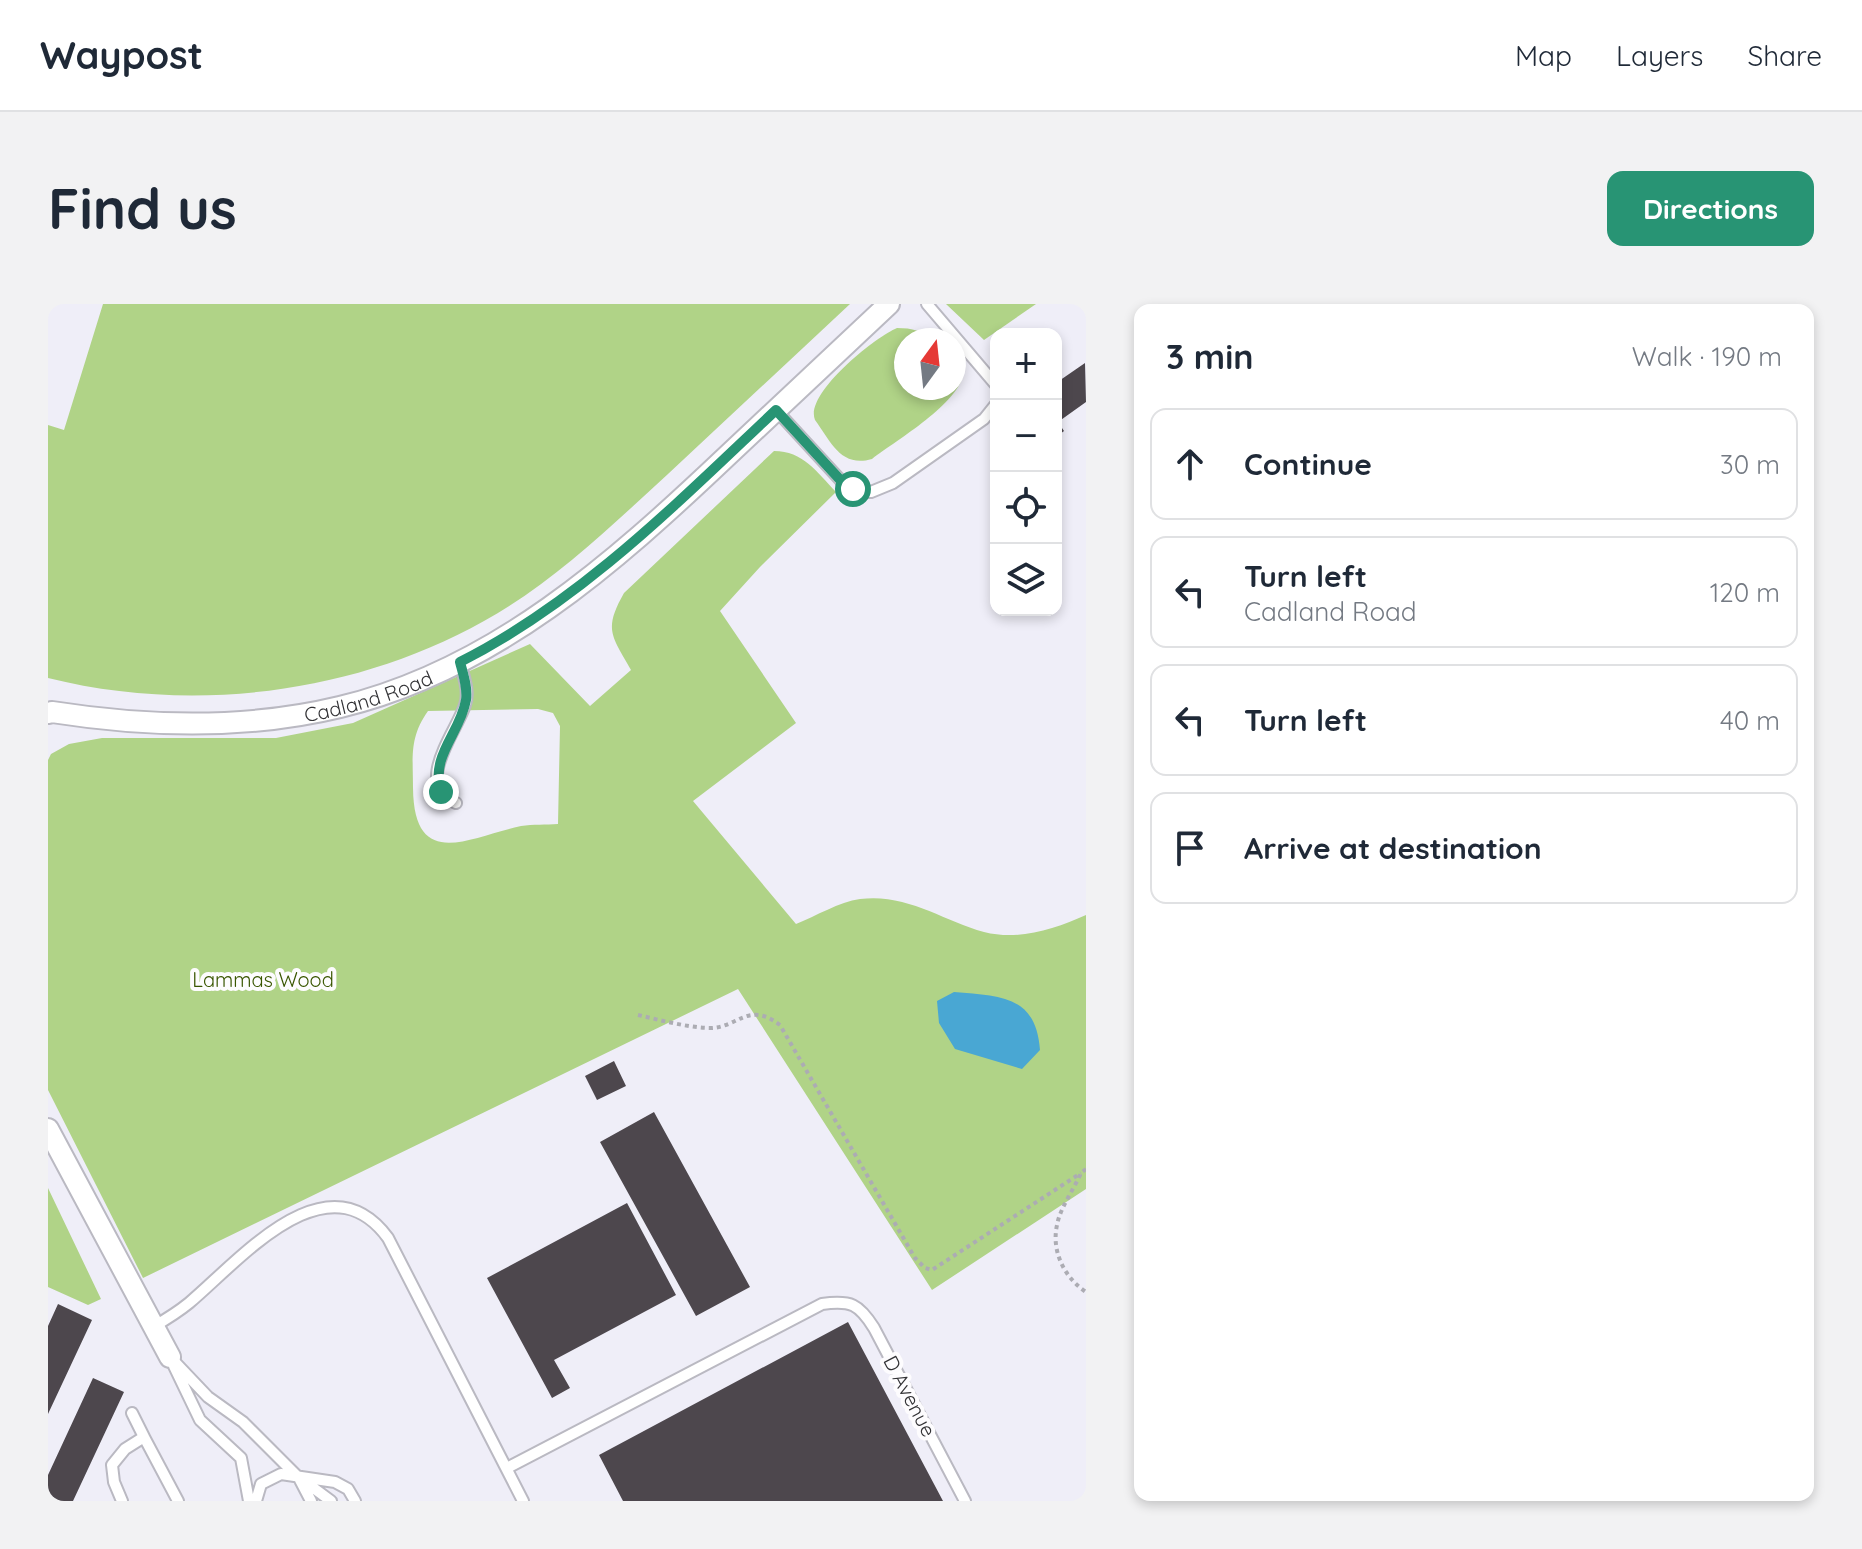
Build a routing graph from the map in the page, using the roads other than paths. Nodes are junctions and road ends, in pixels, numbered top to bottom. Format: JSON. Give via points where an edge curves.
{"nodes":[{"id":1,"x":889,"y":304,"type":"edge"},
{"id":2,"x":927,"y":304,"type":"edge"},
{"id":3,"x":990,"y":378,"type":"edge"},
{"id":4,"x":776,"y":410,"type":"junction"},
{"id":5,"x":990,"y":412,"type":"edge"},
{"id":6,"x":460,"y":662,"type":"junction"},
{"id":7,"x":48,"y":713,"type":"edge"},
{"id":8,"x":456,"y":803,"type":"dead end"},
{"id":9,"x":48,"y":1129,"type":"edge"},
{"id":10,"x":153,"y":1327,"type":"junction"},
{"id":11,"x":170,"y":1357,"type":"junction"},
{"id":12,"x":132,"y":1413,"type":"dead end"},
{"id":13,"x":144,"y":1437,"type":"junction"},
{"id":14,"x":507,"y":1468,"type":"junction"},
{"id":15,"x":296,"y":1475,"type":"junction"},
{"id":16,"x":122,"y":1501,"type":"edge"},
{"id":17,"x":178,"y":1501,"type":"edge"},
{"id":18,"x":249,"y":1501,"type":"edge"},
{"id":19,"x":256,"y":1501,"type":"edge"},
{"id":20,"x":311,"y":1501,"type":"edge"},
{"id":21,"x":331,"y":1501,"type":"edge"},
{"id":22,"x":355,"y":1501,"type":"edge"},
{"id":23,"x":523,"y":1501,"type":"edge"},
{"id":24,"x":965,"y":1501,"type":"edge"}],
"edges":[{"from":1,"to":4,"type":"street","name":"Cadland Road"},
{"from":2,"to":3,"type":"lane"},
{"from":4,"to":5,"type":"lane","via":[[844,484],[861,492],[893,483]]},
{"from":4,"to":6,"type":"street","name":"Cadland Road","via":[[593,577]]},
{"from":6,"to":7,"type":"street","name":"Cadland Road","via":[[373,698],[293,717],[193,725]]},
{"from":6,"to":8,"type":"lane","via":[[465,705],[438,771],[441,792]]},
{"from":9,"to":10,"type":"street"},
{"from":10,"to":11,"type":"street"},
{"from":10,"to":14,"type":"lane","via":[[285,1224],[329,1207],[354,1209],[388,1238]]},
{"from":11,"to":15,"type":"lane"},
{"from":11,"to":18,"type":"lane","via":[[200,1420],[241,1458]]},
{"from":12,"to":13,"type":"lane"},
{"from":13,"to":16,"type":"lane","via":[[112,1465]]},
{"from":13,"to":17,"type":"lane"},
{"from":14,"to":23,"type":"lane"},
{"from":14,"to":24,"type":"lane","name":"D Avenue","via":[[822,1304],[843,1302],[861,1310],[874,1328]]},
{"from":15,"to":19,"type":"lane","via":[[266,1480]]},
{"from":15,"to":20,"type":"lane"},
{"from":15,"to":21,"type":"lane"},
{"from":15,"to":22,"type":"lane","via":[[335,1482]]}]}
